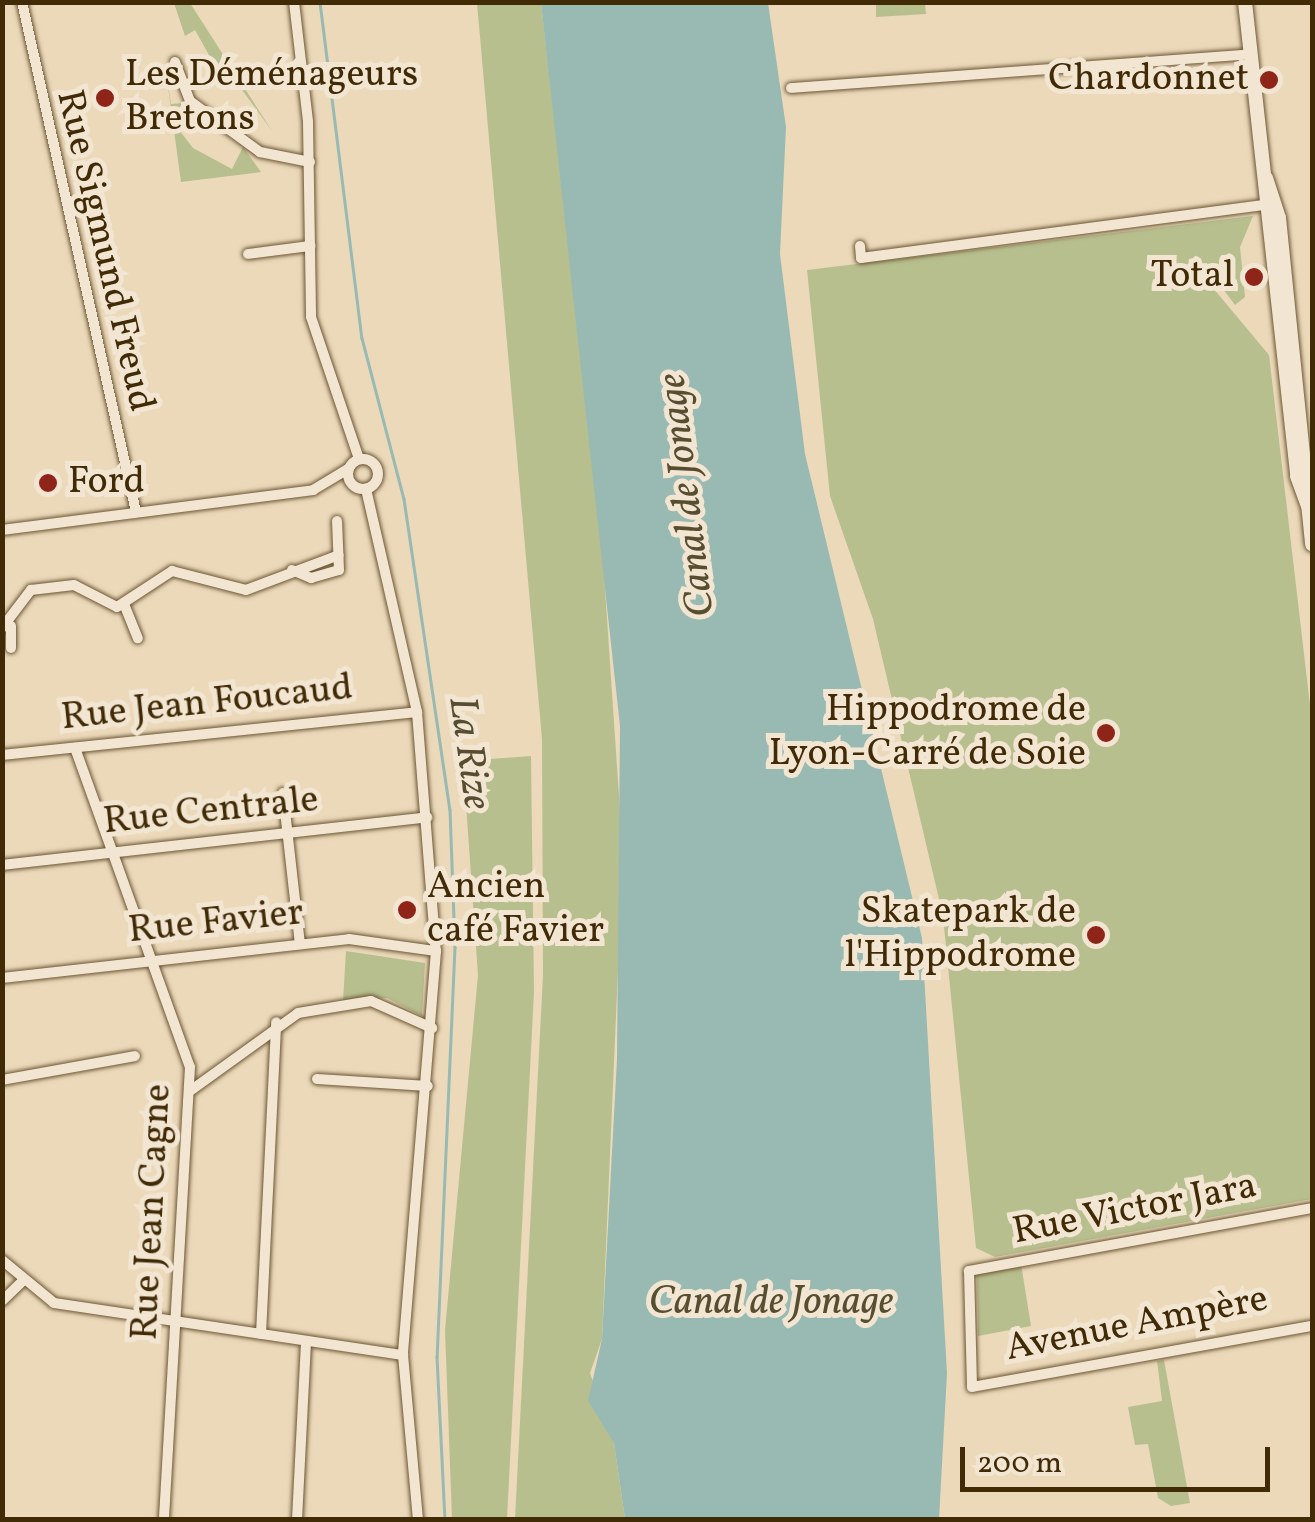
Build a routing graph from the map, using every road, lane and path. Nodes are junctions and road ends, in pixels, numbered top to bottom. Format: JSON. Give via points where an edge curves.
{"nodes":[{"id":1,"x":22,"y":2,"type":"edge"},
{"id":2,"x":294,"y":2,"type":"edge"},
{"id":3,"x":1245,"y":2,"type":"edge"},
{"id":4,"x":1251,"y":54,"type":"junction"},
{"id":5,"x":175,"y":62,"type":"dead end"},
{"id":6,"x":791,"y":88,"type":"dead end"},
{"id":7,"x":310,"y":162,"type":"junction"},
{"id":8,"x":1261,"y":168,"type":"junction"},
{"id":9,"x":1265,"y":212,"type":"junction"},
{"id":10,"x":310,"y":246,"type":"junction"},
{"id":11,"x":860,"y":246,"type":"dead end"},
{"id":12,"x":1283,"y":246,"type":"junction"},
{"id":13,"x":248,"y":254,"type":"dead end"},
{"id":14,"x":359,"y":459,"type":"junction"},
{"id":15,"x":348,"y":469,"type":"junction"},
{"id":16,"x":366,"y":489,"type":"junction"},
{"id":17,"x":1308,"y":506,"type":"junction"},
{"id":18,"x":136,"y":512,"type":"junction"},
{"id":19,"x":337,"y":521,"type":"dead end"},
{"id":20,"x":2,"y":530,"type":"edge"},
{"id":21,"x":1312,"y":544,"type":"edge"},
{"id":22,"x":339,"y":555,"type":"junction"},
{"id":23,"x":292,"y":570,"type":"junction"},
{"id":24,"x":124,"y":604,"type":"junction"},
{"id":25,"x":7,"y":627,"type":"edge"},
{"id":26,"x":138,"y":638,"type":"dead end"},
{"id":27,"x":11,"y":648,"type":"dead end"},
{"id":28,"x":418,"y":712,"type":"junction"},
{"id":29,"x":75,"y":748,"type":"junction"},
{"id":30,"x":2,"y":755,"type":"edge"},
{"id":31,"x":283,"y":793,"type":"dead end"},
{"id":32,"x":427,"y":817,"type":"junction"},
{"id":33,"x":288,"y":833,"type":"junction"},
{"id":34,"x":114,"y":853,"type":"junction"},
{"id":35,"x":2,"y":866,"type":"edge"},
{"id":36,"x":300,"y":944,"type":"junction"},
{"id":37,"x":436,"y":951,"type":"junction"},
{"id":38,"x":150,"y":960,"type":"junction"},
{"id":39,"x":2,"y":978,"type":"edge"},
{"id":40,"x":276,"y":1022,"type":"junction"},
{"id":41,"x":432,"y":1028,"type":"junction"},
{"id":42,"x":135,"y":1056,"type":"dead end"},
{"id":43,"x":317,"y":1079,"type":"dead end"},
{"id":44,"x":2,"y":1080,"type":"edge"},
{"id":45,"x":428,"y":1086,"type":"junction"},
{"id":46,"x":190,"y":1091,"type":"junction"},
{"id":47,"x":1312,"y":1208,"type":"edge"},
{"id":48,"x":2,"y":1260,"type":"edge"},
{"id":49,"x":24,"y":1280,"type":"junction"},
{"id":50,"x":2,"y":1301,"type":"edge"},
{"id":51,"x":178,"y":1322,"type":"junction"},
{"id":52,"x":1312,"y":1326,"type":"edge"},
{"id":53,"x":262,"y":1334,"type":"junction"},
{"id":54,"x":306,"y":1343,"type":"junction"},
{"id":55,"x":404,"y":1355,"type":"junction"},
{"id":56,"x":972,"y":1387,"type":"joint"},
{"id":57,"x":164,"y":1520,"type":"edge"},
{"id":58,"x":297,"y":1520,"type":"edge"},
{"id":59,"x":418,"y":1520,"type":"edge"}],
"edges":[{"from":1,"to":18,"type":"street","name":"Rue Sigmund Freud"},
{"from":2,"to":7,"type":"street"},
{"from":3,"to":4,"type":"main road"},
{"from":4,"to":6,"type":"street"},
{"from":4,"to":8,"type":"main road"},
{"from":5,"to":7,"type":"street","via":[[190,101],[272,158]]},
{"from":7,"to":10,"type":"street"},
{"from":8,"to":9,"type":"main road"},
{"from":8,"to":12,"type":"main road"},
{"from":9,"to":11,"type":"street","via":[[861,258]]},
{"from":9,"to":12,"type":"main road"},
{"from":9,"to":17,"type":"main road"},
{"from":10,"to":13,"type":"street"},
{"from":10,"to":14,"type":"street","via":[[316,342]]},
{"from":12,"to":17,"type":"main road"},
{"from":14,"to":15,"type":"street"},
{"from":14,"to":16,"type":"street","via":[[378,472]]},
{"from":15,"to":16,"type":"street","via":[[351,484]]},
{"from":15,"to":18,"type":"street","via":[[324,487]]},
{"from":16,"to":28,"type":"street"},
{"from":17,"to":21,"type":"main road"},
{"from":18,"to":20,"type":"street"},
{"from":19,"to":22,"type":"street"},
{"from":22,"to":23,"type":"street"},
{"from":22,"to":23,"type":"street","via":[[334,574]]},
{"from":23,"to":24,"type":"street","via":[[246,590],[172,571]]},
{"from":24,"to":25,"type":"street","via":[[74,584],[31,590]]},
{"from":24,"to":26,"type":"street"},
{"from":25,"to":27,"type":"street"},
{"from":28,"to":29,"type":"street","name":"Rue Jean Foucaud"},
{"from":28,"to":32,"type":"street"},
{"from":29,"to":30,"type":"street","name":"Rue Jean Foucaud"},
{"from":29,"to":34,"type":"street","name":"Rue Jean Cagne"},
{"from":31,"to":33,"type":"street"},
{"from":32,"to":33,"type":"street","name":"Rue Centrale"},
{"from":32,"to":37,"type":"street"},
{"from":33,"to":34,"type":"street","name":"Rue Centrale"},
{"from":33,"to":36,"type":"street"},
{"from":34,"to":35,"type":"street","name":"Rue Centrale"},
{"from":34,"to":38,"type":"street","name":"Rue Jean Cagne"},
{"from":36,"to":37,"type":"street","name":"Rue Favier","via":[[349,940]]},
{"from":36,"to":38,"type":"street","name":"Rue Favier"},
{"from":37,"to":41,"type":"street"},
{"from":38,"to":39,"type":"street","name":"Rue Favier"},
{"from":38,"to":46,"type":"street","name":"Rue Jean Cagne","via":[[190,1068]]},
{"from":40,"to":41,"type":"street","via":[[371,1001]]},
{"from":40,"to":46,"type":"street"},
{"from":40,"to":53,"type":"street"},
{"from":41,"to":45,"type":"street"},
{"from":42,"to":44,"type":"street"},
{"from":43,"to":45,"type":"street"},
{"from":45,"to":55,"type":"street"},
{"from":46,"to":51,"type":"street","name":"Rue Jean Cagne"},
{"from":47,"to":56,"type":"street","name":"Rue Victor Jara","via":[[969,1272]]},
{"from":48,"to":49,"type":"street"},
{"from":49,"to":50,"type":"street"},
{"from":49,"to":51,"type":"street","via":[[54,1303]]},
{"from":51,"to":53,"type":"street"},
{"from":51,"to":57,"type":"street","name":"Rue Jean Cagne"},
{"from":52,"to":56,"type":"street","name":"Avenue Ampère"},
{"from":53,"to":54,"type":"street"},
{"from":54,"to":55,"type":"street"},
{"from":54,"to":58,"type":"street"},
{"from":55,"to":59,"type":"street"}]}
